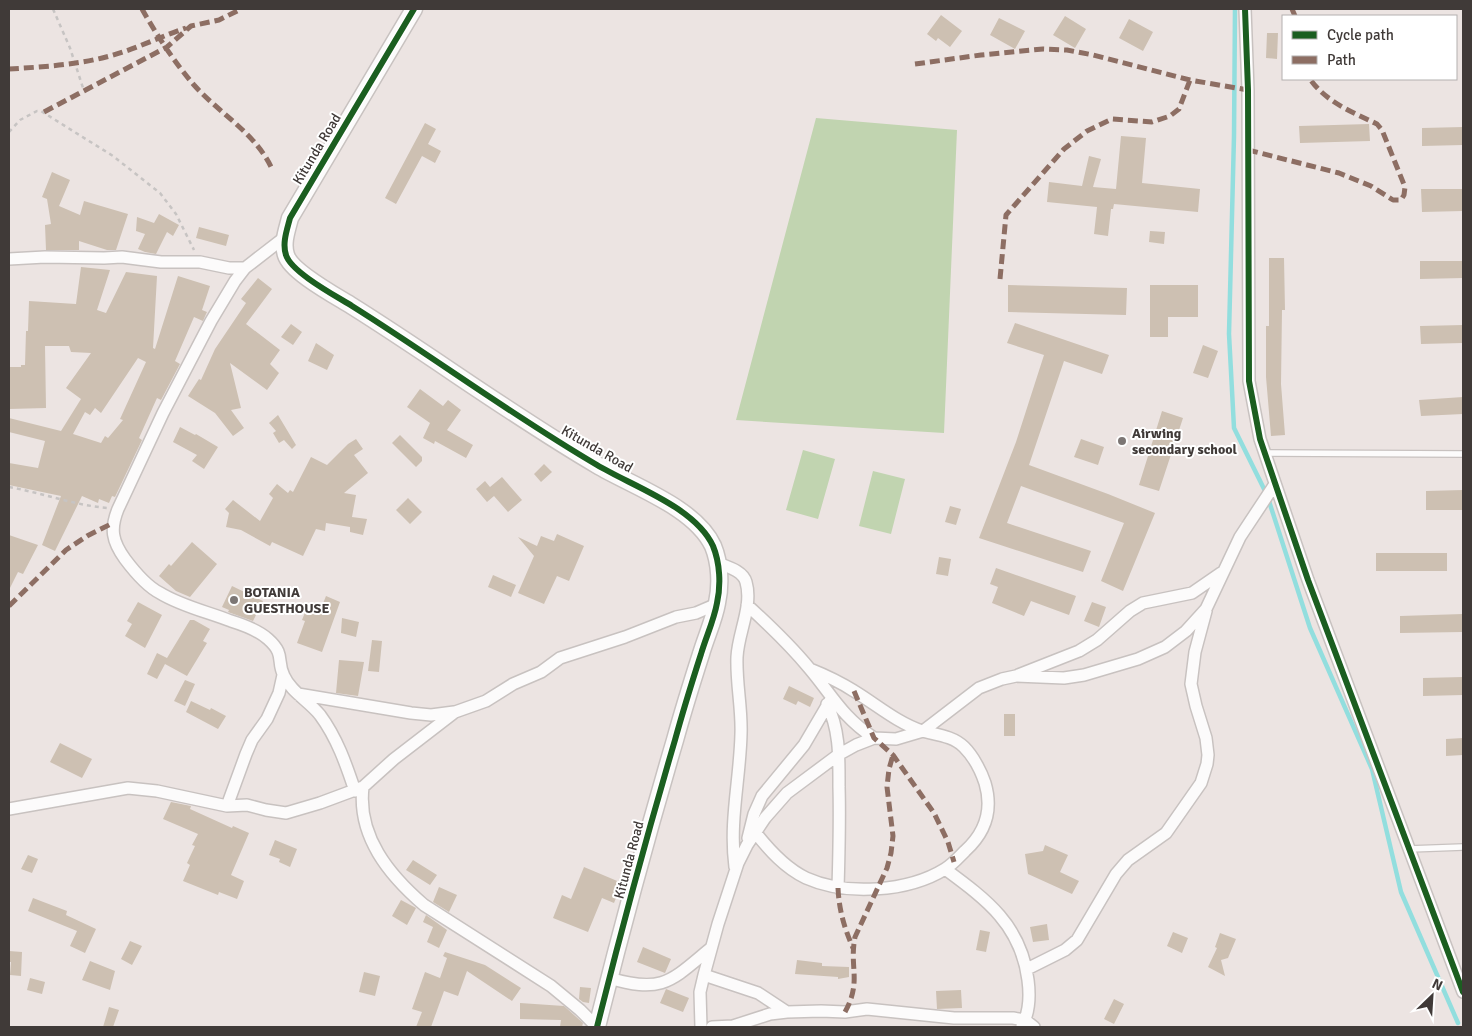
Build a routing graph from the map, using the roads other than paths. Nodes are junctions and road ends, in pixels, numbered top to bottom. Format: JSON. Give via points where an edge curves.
{"nodes":[{"id":1,"x":414,"y":9,"type":"edge"},
{"id":2,"x":1245,"y":9,"type":"edge"},
{"id":3,"x":285,"y":237,"type":"junction"},
{"id":4,"x":9,"y":259,"type":"edge"},
{"id":5,"x":245,"y":268,"type":"junction"},
{"id":6,"x":1264,"y":453,"type":"junction"},
{"id":7,"x":1463,"y":454,"type":"edge"},
{"id":8,"x":1275,"y":484,"type":"junction"},
{"id":9,"x":718,"y":563,"type":"junction"},
{"id":10,"x":1224,"y":572,"type":"junction"},
{"id":11,"x":717,"y":604,"type":"junction"},
{"id":12,"x":747,"y":605,"type":"junction"},
{"id":13,"x":1206,"y":609,"type":"junction"},
{"id":14,"x":810,"y":668,"type":"junction"},
{"id":15,"x":283,"y":675,"type":"junction"},
{"id":16,"x":1016,"y":676,"type":"junction"},
{"id":17,"x":298,"y":694,"type":"junction"},
{"id":18,"x":829,"y":701,"type":"junction"},
{"id":19,"x":455,"y":712,"type":"junction"},
{"id":20,"x":923,"y":731,"type":"junction"},
{"id":21,"x":874,"y":738,"type":"junction"},
{"id":22,"x":838,"y":756,"type":"junction"},
{"id":23,"x":359,"y":789,"type":"junction"},
{"id":24,"x":227,"y":806,"type":"junction"},
{"id":25,"x":9,"y":809,"type":"edge"},
{"id":26,"x":756,"y":832,"type":"junction"},
{"id":27,"x":747,"y":845,"type":"junction"},
{"id":28,"x":1463,"y":847,"type":"edge"},
{"id":29,"x":1409,"y":849,"type":"junction"},
{"id":30,"x":945,"y":869,"type":"junction"},
{"id":31,"x":735,"y":872,"type":"junction"},
{"id":32,"x":838,"y":888,"type":"junction"},
{"id":33,"x":711,"y":948,"type":"junction"},
{"id":34,"x":1027,"y":969,"type":"junction"},
{"id":35,"x":704,"y":975,"type":"junction"},
{"id":36,"x":609,"y":978,"type":"junction"},
{"id":37,"x":1463,"y":992,"type":"edge"},
{"id":38,"x":787,"y":1012,"type":"junction"},
{"id":39,"x":1027,"y":1025,"type":"edge"},
{"id":40,"x":597,"y":1027,"type":"edge"},
{"id":41,"x":701,"y":1027,"type":"edge"},
{"id":42,"x":712,"y":1027,"type":"edge"}],
"edges":[{"from":1,"to":3,"type":"street","name":"Kitunda Road","via":[[290,218]]},
{"from":2,"to":6,"type":"street","via":[[1250,381]]},
{"from":3,"to":5,"type":"street"},
{"from":3,"to":9,"type":"street","name":"Kitunda Road","via":[[286,256],[294,267],[316,284],[541,432],[680,512],[706,534]]},
{"from":4,"to":5,"type":"street","via":[[122,257]]},
{"from":5,"to":15,"type":"street","via":[[230,289],[163,413],[118,509],[112,532],[129,565],[159,593],[247,626],[266,637],[277,647]]},
{"from":6,"to":7,"type":"lane"},
{"from":6,"to":8,"type":"street"},
{"from":8,"to":10,"type":"street","via":[[1240,537]]},
{"from":8,"to":29,"type":"street"},
{"from":9,"to":11,"type":"street","name":"Kitunda Road"},
{"from":9,"to":12,"type":"street","via":[[739,572],[746,580]]},
{"from":10,"to":13,"type":"street"},
{"from":10,"to":16,"type":"street","via":[[1192,593],[1144,603],[1079,651]]},
{"from":11,"to":19,"type":"street","via":[[560,658],[486,702]]},
{"from":11,"to":36,"type":"street","name":"Kitunda Road","via":[[671,753]]},
{"from":12,"to":14,"type":"street"},
{"from":12,"to":31,"type":"street","via":[[737,658],[741,735],[732,843]]},
{"from":13,"to":16,"type":"street","via":[[1186,631],[1165,647],[1138,659],[1064,678]]},
{"from":13,"to":34,"type":"street","via":[[1191,676],[1208,755],[1201,783],[1166,833],[1128,860],[1116,874],[1077,940],[1065,950]]},
{"from":14,"to":18,"type":"street"},
{"from":14,"to":20,"type":"street","via":[[854,691],[897,720]]},
{"from":15,"to":17,"type":"street"},
{"from":15,"to":24,"type":"street","via":[[279,694],[252,740]]},
{"from":16,"to":20,"type":"street","via":[[979,688]]},
{"from":17,"to":19,"type":"street","via":[[411,713]]},
{"from":17,"to":23,"type":"street","via":[[319,715],[334,737]]},
{"from":18,"to":21,"type":"street"},
{"from":18,"to":22,"type":"street","via":[[838,738]]},
{"from":18,"to":27,"type":"street","via":[[804,745],[762,796]]},
{"from":19,"to":23,"type":"street"},
{"from":20,"to":21,"type":"street","via":[[896,740]]},
{"from":20,"to":30,"type":"street","via":[[949,738],[964,747],[983,777],[988,794],[985,826],[980,836]]},
{"from":21,"to":22,"type":"street"},
{"from":22,"to":26,"type":"street","via":[[787,793]]},
{"from":22,"to":32,"type":"street"},
{"from":23,"to":24,"type":"street","via":[[286,813],[247,805]]},
{"from":23,"to":40,"type":"street","via":[[367,832],[382,861],[406,890],[424,905],[551,986]]},
{"from":24,"to":25,"type":"street","via":[[128,788]]},
{"from":26,"to":27,"type":"street"},
{"from":26,"to":32,"type":"street","via":[[783,863],[805,877]]},
{"from":27,"to":31,"type":"street"},
{"from":28,"to":29,"type":"lane"},
{"from":29,"to":37,"type":"street","via":[[1456,964]]},
{"from":30,"to":32,"type":"street","via":[[897,886]]},
{"from":30,"to":34,"type":"street","via":[[978,894],[1004,920],[1013,932]]},
{"from":31,"to":33,"type":"street"},
{"from":33,"to":35,"type":"street"},
{"from":33,"to":36,"type":"street","via":[[674,978],[659,984],[643,986]]},
{"from":34,"to":39,"type":"street","via":[[1030,990]]},
{"from":35,"to":38,"type":"street","via":[[758,993]]},
{"from":35,"to":41,"type":"street","via":[[700,992]]},
{"from":36,"to":40,"type":"street","name":"Kitunda Road"},
{"from":38,"to":39,"type":"street","via":[[867,1009],[954,1018],[1012,1018]]},
{"from":38,"to":42,"type":"street","via":[[734,1026]]}]}
